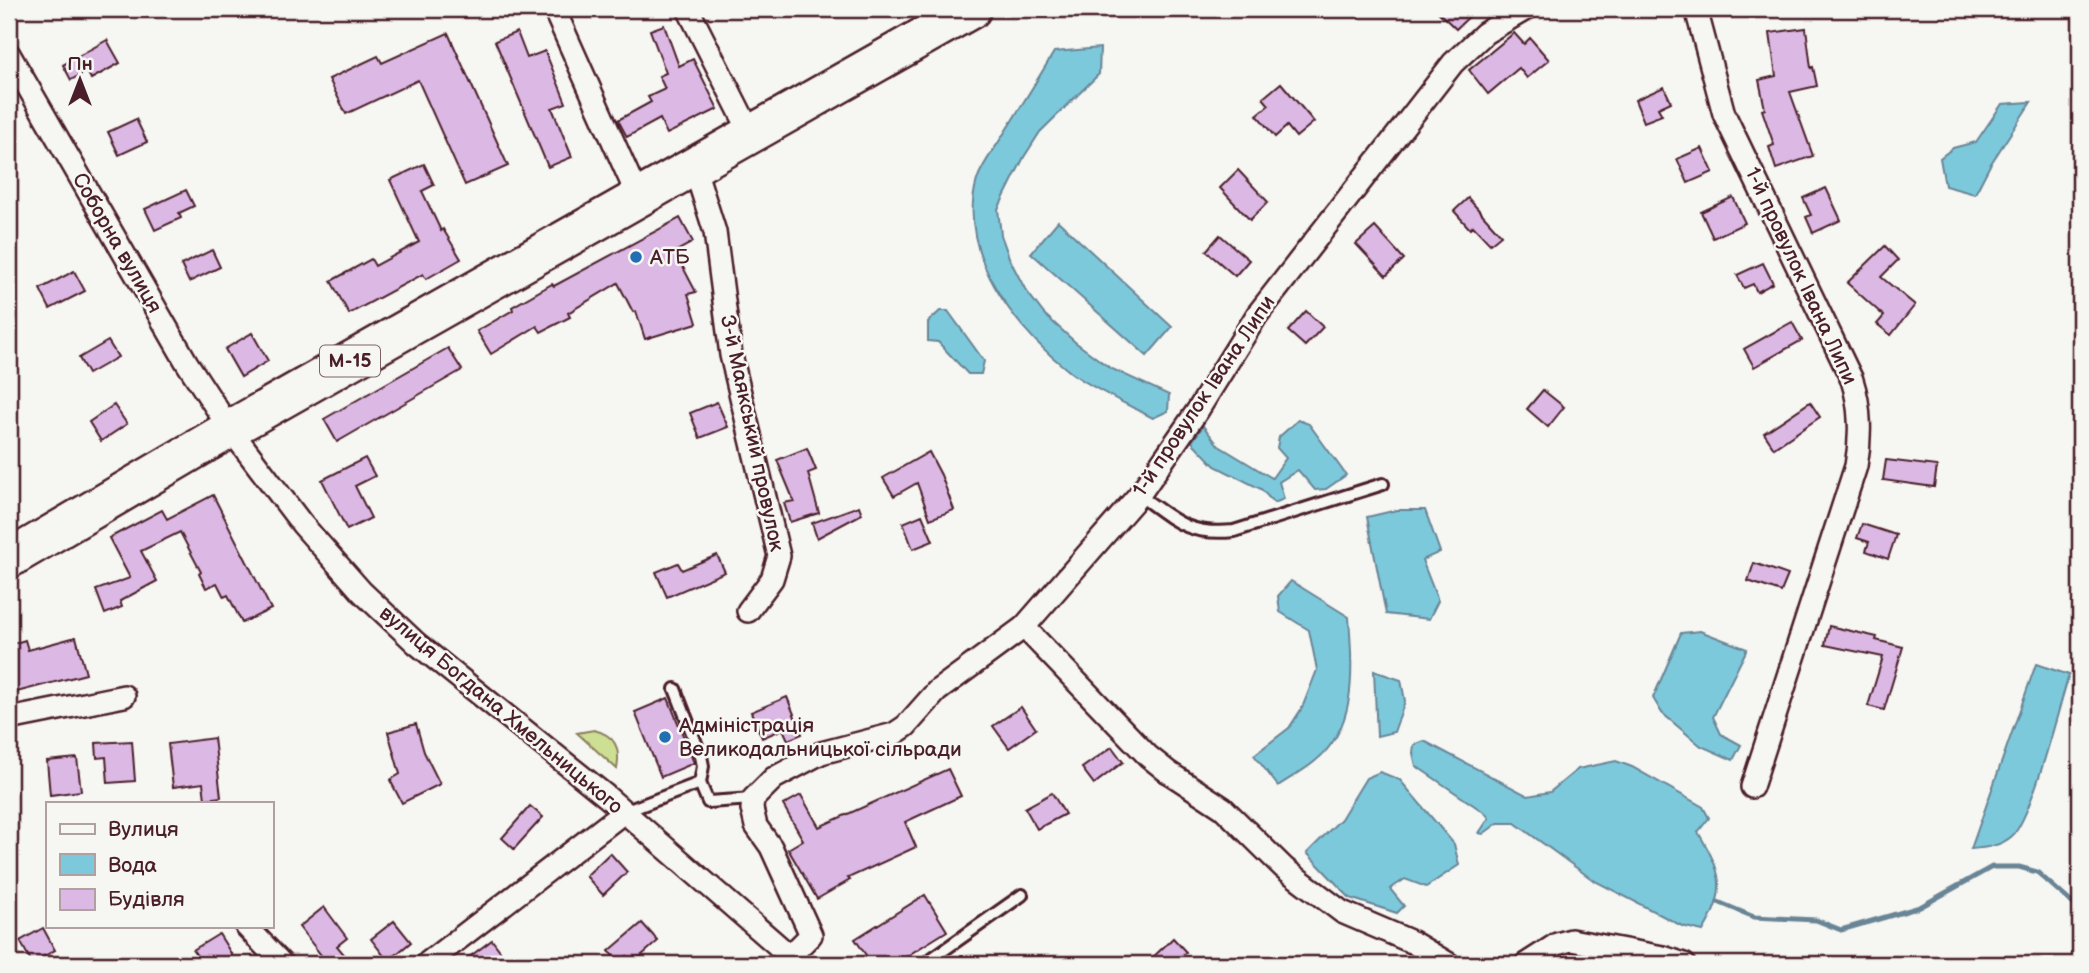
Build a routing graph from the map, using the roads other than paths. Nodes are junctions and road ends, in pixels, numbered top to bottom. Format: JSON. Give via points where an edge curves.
{"nodes":[{"id":1,"x":554,"y":9,"type":"edge"},
{"id":2,"x":688,"y":9,"type":"edge"},
{"id":3,"x":972,"y":9,"type":"edge"},
{"id":4,"x":1526,"y":9,"type":"edge"},
{"id":5,"x":1696,"y":9,"type":"edge"},
{"id":6,"x":9,"y":54,"type":"edge"},
{"id":7,"x":751,"y":134,"type":"junction"},
{"id":8,"x":694,"y":166,"type":"junction"},
{"id":9,"x":638,"y":197,"type":"junction"},
{"id":10,"x":230,"y":429,"type":"junction"},
{"id":11,"x":1383,"y":484,"type":"dead end"},
{"id":12,"x":1139,"y":495,"type":"junction"},
{"id":13,"x":9,"y":559,"type":"edge"},
{"id":14,"x":748,"y":611,"type":"dead end"},
{"id":15,"x":1024,"y":627,"type":"junction"},
{"id":16,"x":675,"y":689,"type":"dead end"},
{"id":17,"x":124,"y":696,"type":"dead end"},
{"id":18,"x":9,"y":719,"type":"edge"},
{"id":19,"x":700,"y":783,"type":"junction"},
{"id":20,"x":1752,"y":787,"type":"dead end"},
{"id":21,"x":753,"y":799,"type":"junction"},
{"id":22,"x":624,"y":812,"type":"junction"},
{"id":23,"x":1022,"y":895,"type":"dead end"},
{"id":24,"x":248,"y":928,"type":"edge"},
{"id":25,"x":795,"y":960,"type":"edge"},
{"id":26,"x":282,"y":964,"type":"edge"},
{"id":27,"x":426,"y":964,"type":"edge"},
{"id":28,"x":924,"y":964,"type":"edge"},
{"id":29,"x":1449,"y":964,"type":"edge"},
{"id":30,"x":1526,"y":964,"type":"edge"},
{"id":31,"x":1684,"y":964,"type":"edge"}],
"edges":[{"from":1,"to":9,"type":"street"},
{"from":2,"to":7,"type":"street"},
{"from":3,"to":7,"type":"highway","number":"М-15"},
{"from":4,"to":12,"type":"street","name":"1-й провулок Івана Липи","via":[[1485,33],[1453,63],[1256,315]]},
{"from":5,"to":20,"type":"street","name":"1-й провулок Івана Липи","via":[[1724,114],[1852,380],[1859,407],[1856,466]]},
{"from":6,"to":10,"type":"street","name":"Соборна вулиця","via":[[187,363]]},
{"from":7,"to":8,"type":"highway","number":"М-15"},
{"from":8,"to":9,"type":"highway","number":"М-15"},
{"from":8,"to":14,"type":"street","name":"3-й Маякський провулок","via":[[715,232],[731,355],[779,556],[772,579]]},
{"from":9,"to":10,"type":"highway","number":"М-15"},
{"from":10,"to":13,"type":"highway","number":"М-15"},
{"from":10,"to":22,"type":"street","name":"вулиця Богдана Хмельницького","via":[[302,524],[362,592],[416,643]]},
{"from":11,"to":12,"type":"lane","via":[[1234,531],[1214,533],[1190,528]]},
{"from":12,"to":15,"type":"street","name":"1-й провулок Івана Липи"},
{"from":15,"to":21,"type":"street","name":"1-й провулок Івана Липи","via":[[937,691],[894,734],[821,752],[774,778]]},
{"from":15,"to":29,"type":"street","via":[[1148,756],[1223,808],[1284,868],[1342,912],[1412,942]]},
{"from":16,"to":19,"type":"lane","via":[[701,756]]},
{"from":17,"to":18,"type":"street"},
{"from":19,"to":21,"type":"lane","via":[[708,802]]},
{"from":19,"to":22,"type":"lane"},
{"from":21,"to":25,"type":"street","via":[[756,826],[771,847],[811,934]]},
{"from":22,"to":25,"type":"street","name":"вулиця Богдана Хмельницького"},
{"from":22,"to":27,"type":"street"},
{"from":23,"to":28,"type":"lane"},
{"from":24,"to":26,"type":"street"},
{"from":30,"to":31,"type":"street","via":[[1571,940]]}]}
